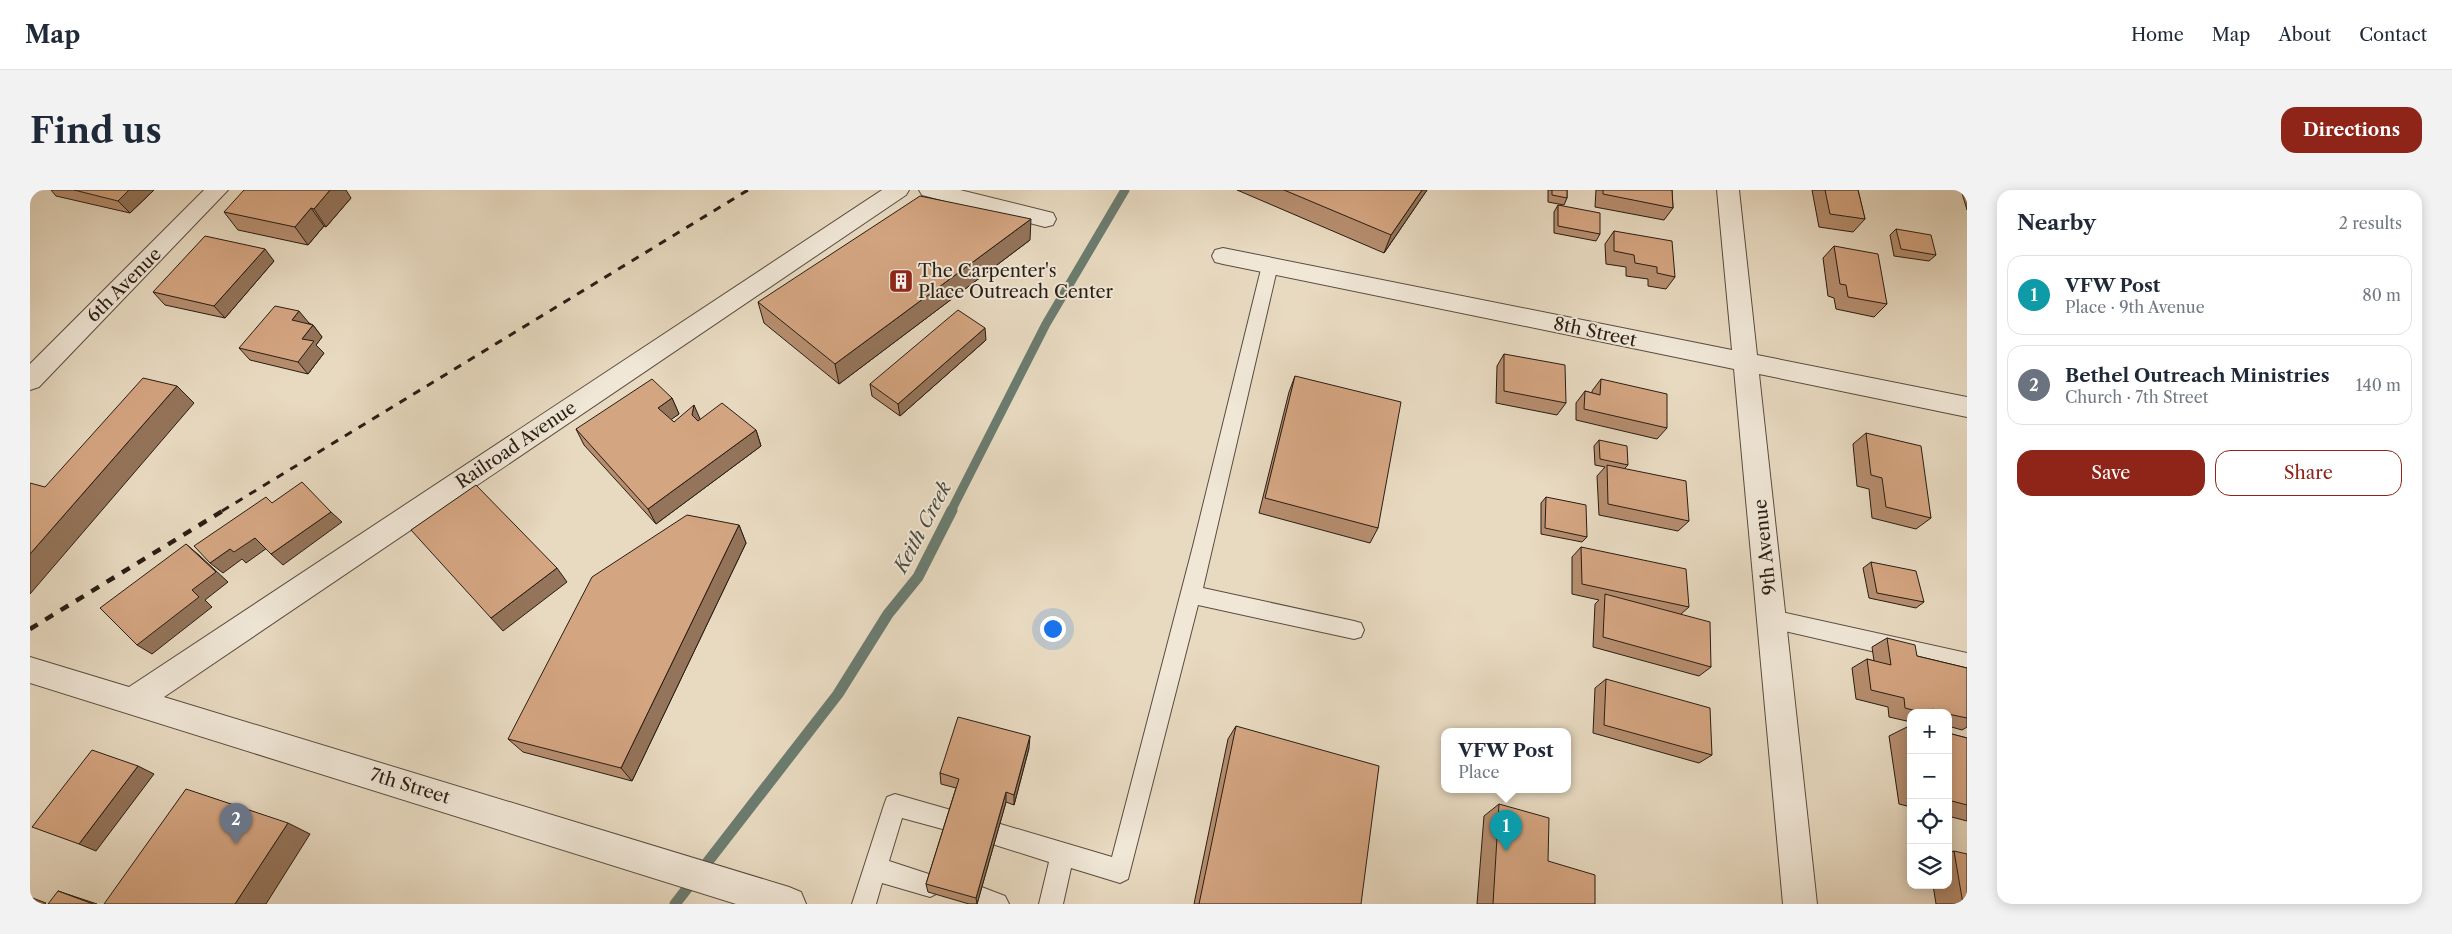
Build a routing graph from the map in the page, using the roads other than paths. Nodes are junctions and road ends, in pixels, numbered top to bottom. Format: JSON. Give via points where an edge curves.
{"nodes":[{"id":1,"x":217,"y":190,"type":"edge"},
{"id":2,"x":898,"y":190,"type":"edge"},
{"id":3,"x":930,"y":190,"type":"edge"},
{"id":4,"x":1728,"y":190,"type":"edge"},
{"id":5,"x":1045,"y":219,"type":"dead end"},
{"id":6,"x":1223,"y":256,"type":"dead end"},
{"id":7,"x":1270,"y":265,"type":"junction"},
{"id":8,"x":1747,"y":363,"type":"junction"},
{"id":9,"x":30,"y":380,"type":"edge"},
{"id":10,"x":1967,"y":407,"type":"edge"},
{"id":11,"x":1191,"y":594,"type":"junction"},
{"id":12,"x":1772,"y":619,"type":"junction"},
{"id":13,"x":1354,"y":630,"type":"dead end"},
{"id":14,"x":1967,"y":663,"type":"edge"},
{"id":15,"x":30,"y":670,"type":"edge"},
{"id":16,"x":133,"y":701,"type":"junction"},
{"id":17,"x":950,"y":820,"type":"edge"},
{"id":18,"x":996,"y":835,"type":"edge"},
{"id":19,"x":1062,"y":854,"type":"junction"},
{"id":20,"x":875,"y":870,"type":"junction"},
{"id":21,"x":930,"y":885,"type":"edge"},
{"id":22,"x":789,"y":904,"type":"edge"},
{"id":23,"x":864,"y":904,"type":"edge"},
{"id":24,"x":1051,"y":904,"type":"edge"},
{"id":25,"x":1800,"y":904,"type":"edge"}],
"edges":[{"from":1,"to":9,"type":"street","name":"6th Avenue"},
{"from":2,"to":16,"type":"street","name":"Railroad Avenue"},
{"from":3,"to":5,"type":"street"},
{"from":4,"to":8,"type":"street","name":"9th Avenue"},
{"from":6,"to":7,"type":"street","name":"8th Street"},
{"from":7,"to":8,"type":"street","name":"8th Street"},
{"from":7,"to":11,"type":"lane"},
{"from":8,"to":10,"type":"street","name":"8th Street"},
{"from":8,"to":12,"type":"street","name":"9th Avenue"},
{"from":11,"to":13,"type":"lane"},
{"from":11,"to":19,"type":"lane","via":[[1120,871]]},
{"from":12,"to":14,"type":"lane"},
{"from":12,"to":25,"type":"street","name":"9th Avenue"},
{"from":15,"to":16,"type":"street","name":"7th Street"},
{"from":16,"to":22,"type":"street","name":"7th Street"},
{"from":17,"to":20,"type":"lane","via":[[895,804]]},
{"from":18,"to":19,"type":"lane"},
{"from":19,"to":24,"type":"lane"},
{"from":20,"to":21,"type":"lane"},
{"from":20,"to":23,"type":"lane"}]}
